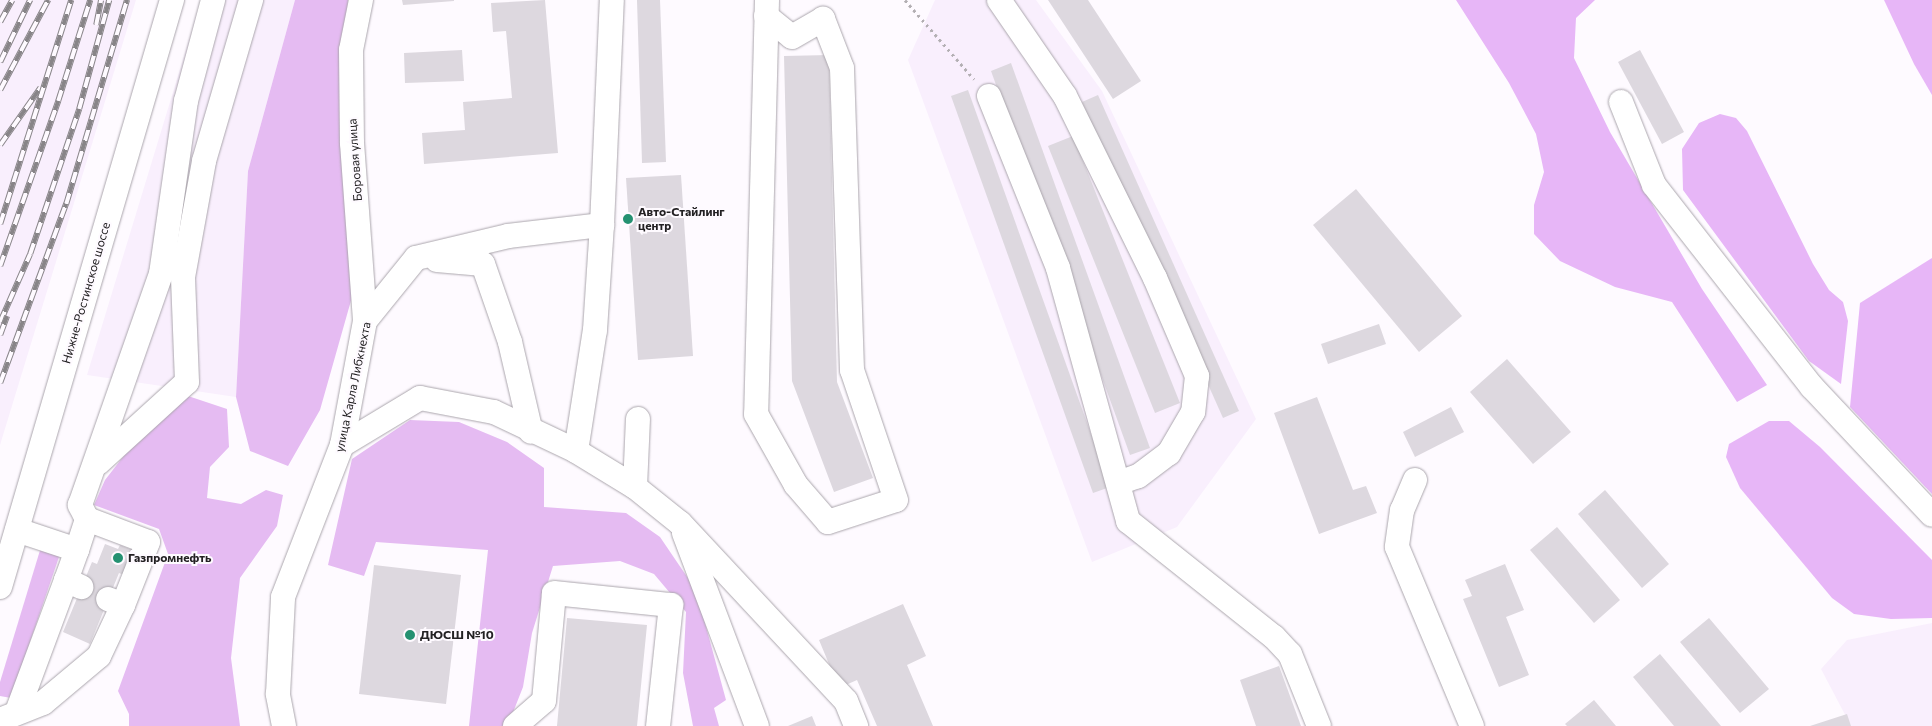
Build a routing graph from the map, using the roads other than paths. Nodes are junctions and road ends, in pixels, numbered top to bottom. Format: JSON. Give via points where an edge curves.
{"nodes":[{"id":1,"x":172,"y":0,"type":"edge"},
{"id":2,"x":213,"y":0,"type":"edge"},
{"id":3,"x":251,"y":0,"type":"edge"},
{"id":4,"x":361,"y":0,"type":"edge"},
{"id":5,"x":612,"y":0,"type":"edge"},
{"id":6,"x":999,"y":0,"type":"edge"},
{"id":7,"x":766,"y":8,"type":"edge"},
{"id":8,"x":825,"y":9,"type":"edge"},
{"id":9,"x":990,"y":96,"type":"road end"},
{"id":10,"x":1621,"y":102,"type":"dead end"},
{"id":11,"x":602,"y":224,"type":"junction"},
{"id":12,"x":416,"y":258,"type":"junction"},
{"id":13,"x":365,"y":321,"type":"junction"},
{"id":14,"x":638,"y":419,"type":"dead end"},
{"id":15,"x":530,"y":432,"type":"junction"},
{"id":16,"x":342,"y":445,"type":"junction"},
{"id":17,"x":576,"y":451,"type":"junction"},
{"id":18,"x":94,"y":466,"type":"junction"},
{"id":19,"x":1415,"y":480,"type":"dead end"},
{"id":20,"x":1118,"y":483,"type":"junction"},
{"id":21,"x":636,"y":487,"type":"junction"},
{"id":22,"x":1932,"y":515,"type":"edge"},
{"id":23,"x":87,"y":520,"type":"junction"},
{"id":24,"x":680,"y":523,"type":"junction"},
{"id":25,"x":17,"y":530,"type":"junction"},
{"id":26,"x":77,"y":550,"type":"junction"},
{"id":27,"x":0,"y":587,"type":"edge"},
{"id":28,"x":8,"y":716,"type":"edge"},
{"id":29,"x":284,"y":726,"type":"edge"},
{"id":30,"x":515,"y":726,"type":"edge"},
{"id":31,"x":658,"y":726,"type":"edge"},
{"id":32,"x":757,"y":726,"type":"edge"},
{"id":33,"x":856,"y":726,"type":"edge"},
{"id":34,"x":1319,"y":726,"type":"edge"},
{"id":35,"x":1472,"y":726,"type":"edge"}],
"edges":[{"from":1,"to":25,"type":"street","name":"Нижне-Ростинское шоссе"},
{"from":2,"to":18,"type":"street","via":[[186,101],[162,274]]},
{"from":3,"to":18,"type":"street","via":[[204,161],[183,277],[187,382]]},
{"from":4,"to":13,"type":"street","name":"Боровая улица","via":[[351,50],[352,143]]},
{"from":5,"to":11,"type":"street"},
{"from":6,"to":20,"type":"street","via":[[1065,96],[1155,278],[1197,376],[1193,412],[1169,453],[1138,476]]},
{"from":7,"to":8,"type":"street","via":[[792,37]]},
{"from":7,"to":8,"type":"street","via":[[756,414],[796,485],[828,522],[896,500],[852,370],[842,68]]},
{"from":9,"to":20,"type":"street","via":[[1058,268]]},
{"from":10,"to":22,"type":"street","via":[[1654,185],[1812,387]]},
{"from":11,"to":12,"type":"street","via":[[508,236]]},
{"from":11,"to":17,"type":"street","via":[[595,330]]},
{"from":12,"to":13,"type":"street","name":"улица Карла Либкнехта"},
{"from":12,"to":15,"type":"street","via":[[483,264],[510,342]]},
{"from":13,"to":16,"type":"street","name":"улица Карла Либкнехта"},
{"from":14,"to":21,"type":"street"},
{"from":15,"to":16,"type":"street","via":[[494,412],[420,398]]},
{"from":15,"to":17,"type":"street"},
{"from":16,"to":29,"type":"street","name":"улица Карла Либкнехта","via":[[283,597],[278,694]]},
{"from":17,"to":21,"type":"street"},
{"from":18,"to":23,"type":"street","via":[[80,504]]},
{"from":19,"to":35,"type":"street","via":[[1402,510],[1397,547]]},
{"from":20,"to":34,"type":"street","via":[[1128,521],[1274,637],[1290,654]]},
{"from":21,"to":24,"type":"street"},
{"from":23,"to":26,"type":"street"},
{"from":23,"to":28,"type":"street","via":[[148,542],[116,602],[99,656],[43,703]]},
{"from":24,"to":32,"type":"street"},
{"from":24,"to":33,"type":"street","via":[[846,701]]},
{"from":25,"to":26,"type":"street"},
{"from":25,"to":27,"type":"street","name":"Нижне-Ростинское шоссе"},
{"from":26,"to":28,"type":"street","via":[[73,584]]},
{"from":30,"to":31,"type":"street","via":[[544,701],[554,593],[671,605]]}]}
